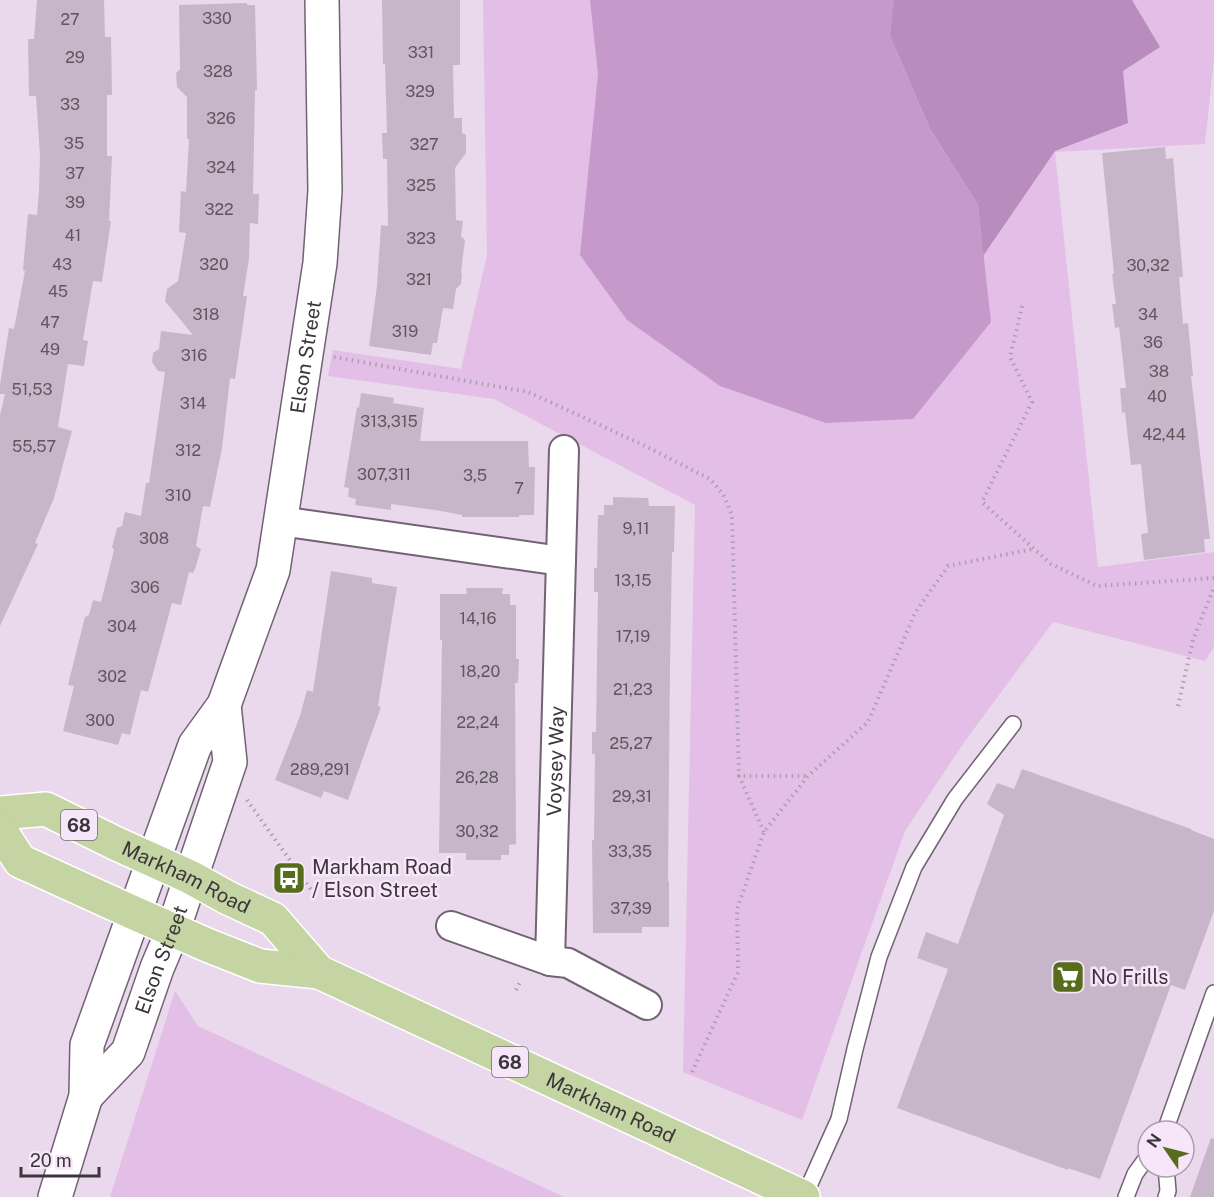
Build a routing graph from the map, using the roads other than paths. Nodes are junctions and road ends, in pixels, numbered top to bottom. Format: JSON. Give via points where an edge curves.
{"nodes":[{"id":1,"x":322,"y":0,"type":"edge"},
{"id":2,"x":564,"y":450,"type":"dead end"},
{"id":3,"x":280,"y":521,"type":"junction"},
{"id":4,"x":561,"y":561,"type":"junction"},
{"id":5,"x":224,"y":705,"type":"junction"},
{"id":6,"x":1013,"y":724,"type":"dead end"},
{"id":7,"x":0,"y":813,"type":"edge"},
{"id":8,"x":0,"y":830,"type":"edge"},
{"id":9,"x":154,"y":861,"type":"junction"},
{"id":10,"x":190,"y":877,"type":"junction"},
{"id":11,"x":134,"y":914,"type":"junction"},
{"id":12,"x":451,"y":926,"type":"dead end"},
{"id":13,"x":173,"y":930,"type":"junction"},
{"id":14,"x":550,"y":961,"type":"junction"},
{"id":15,"x":319,"y":972,"type":"junction"},
{"id":16,"x":1214,"y":993,"type":"edge"},
{"id":17,"x":648,"y":1005,"type":"dead end"},
{"id":18,"x":86,"y":1096,"type":"junction"},
{"id":19,"x":1169,"y":1119,"type":"edge"},
{"id":20,"x":1136,"y":1174,"type":"edge"},
{"id":21,"x":1167,"y":1179,"type":"edge"},
{"id":22,"x":55,"y":1197,"type":"edge"},
{"id":23,"x":804,"y":1197,"type":"edge"},
{"id":24,"x":1126,"y":1197,"type":"edge"},
{"id":25,"x":1166,"y":1197,"type":"edge"}],
"edges":[{"from":1,"to":3,"type":"street","name":"Elson Street","via":[[325,191],[320,263]]},
{"from":2,"to":4,"type":"street","name":"Voysey Way"},
{"from":3,"to":4,"type":"street"},
{"from":3,"to":5,"type":"street","name":"Elson Street","via":[[273,570]]},
{"from":4,"to":14,"type":"street","name":"Voysey Way"},
{"from":5,"to":9,"type":"street","name":"Elson Street","via":[[195,745]]},
{"from":5,"to":10,"type":"street","name":"Elson Street","via":[[230,762]]},
{"from":6,"to":23,"type":"lane","via":[[955,799],[914,867],[879,957],[839,1119]]},
{"from":7,"to":9,"type":"main road","name":"Markham Road","number":"68","via":[[46,809]]},
{"from":8,"to":11,"type":"main road","name":"Markham Road","number":"68","via":[[20,861]]},
{"from":9,"to":10,"type":"main road","name":"Markham Road","number":"68"},
{"from":9,"to":11,"type":"street","name":"Elson Street"},
{"from":10,"to":13,"type":"street","name":"Elson Street"},
{"from":10,"to":15,"type":"main road","name":"Markham Road","number":"68","via":[[273,919]]},
{"from":11,"to":13,"type":"main road","name":"Markham Road","number":"68"},
{"from":11,"to":18,"type":"street","name":"Elson Street","via":[[87,1045]]},
{"from":12,"to":14,"type":"street"},
{"from":13,"to":15,"type":"main road","name":"Markham Road","number":"68","via":[[260,966]]},
{"from":13,"to":18,"type":"street","name":"Elson Street","via":[[128,1052]]},
{"from":14,"to":17,"type":"street","via":[[568,963]]},
{"from":15,"to":23,"type":"main road","name":"Markham Road","number":"68"},
{"from":16,"to":19,"type":"lane"},
{"from":18,"to":22,"type":"street","name":"Elson Street"},
{"from":20,"to":24,"type":"lane"},
{"from":21,"to":25,"type":"lane"}]}
